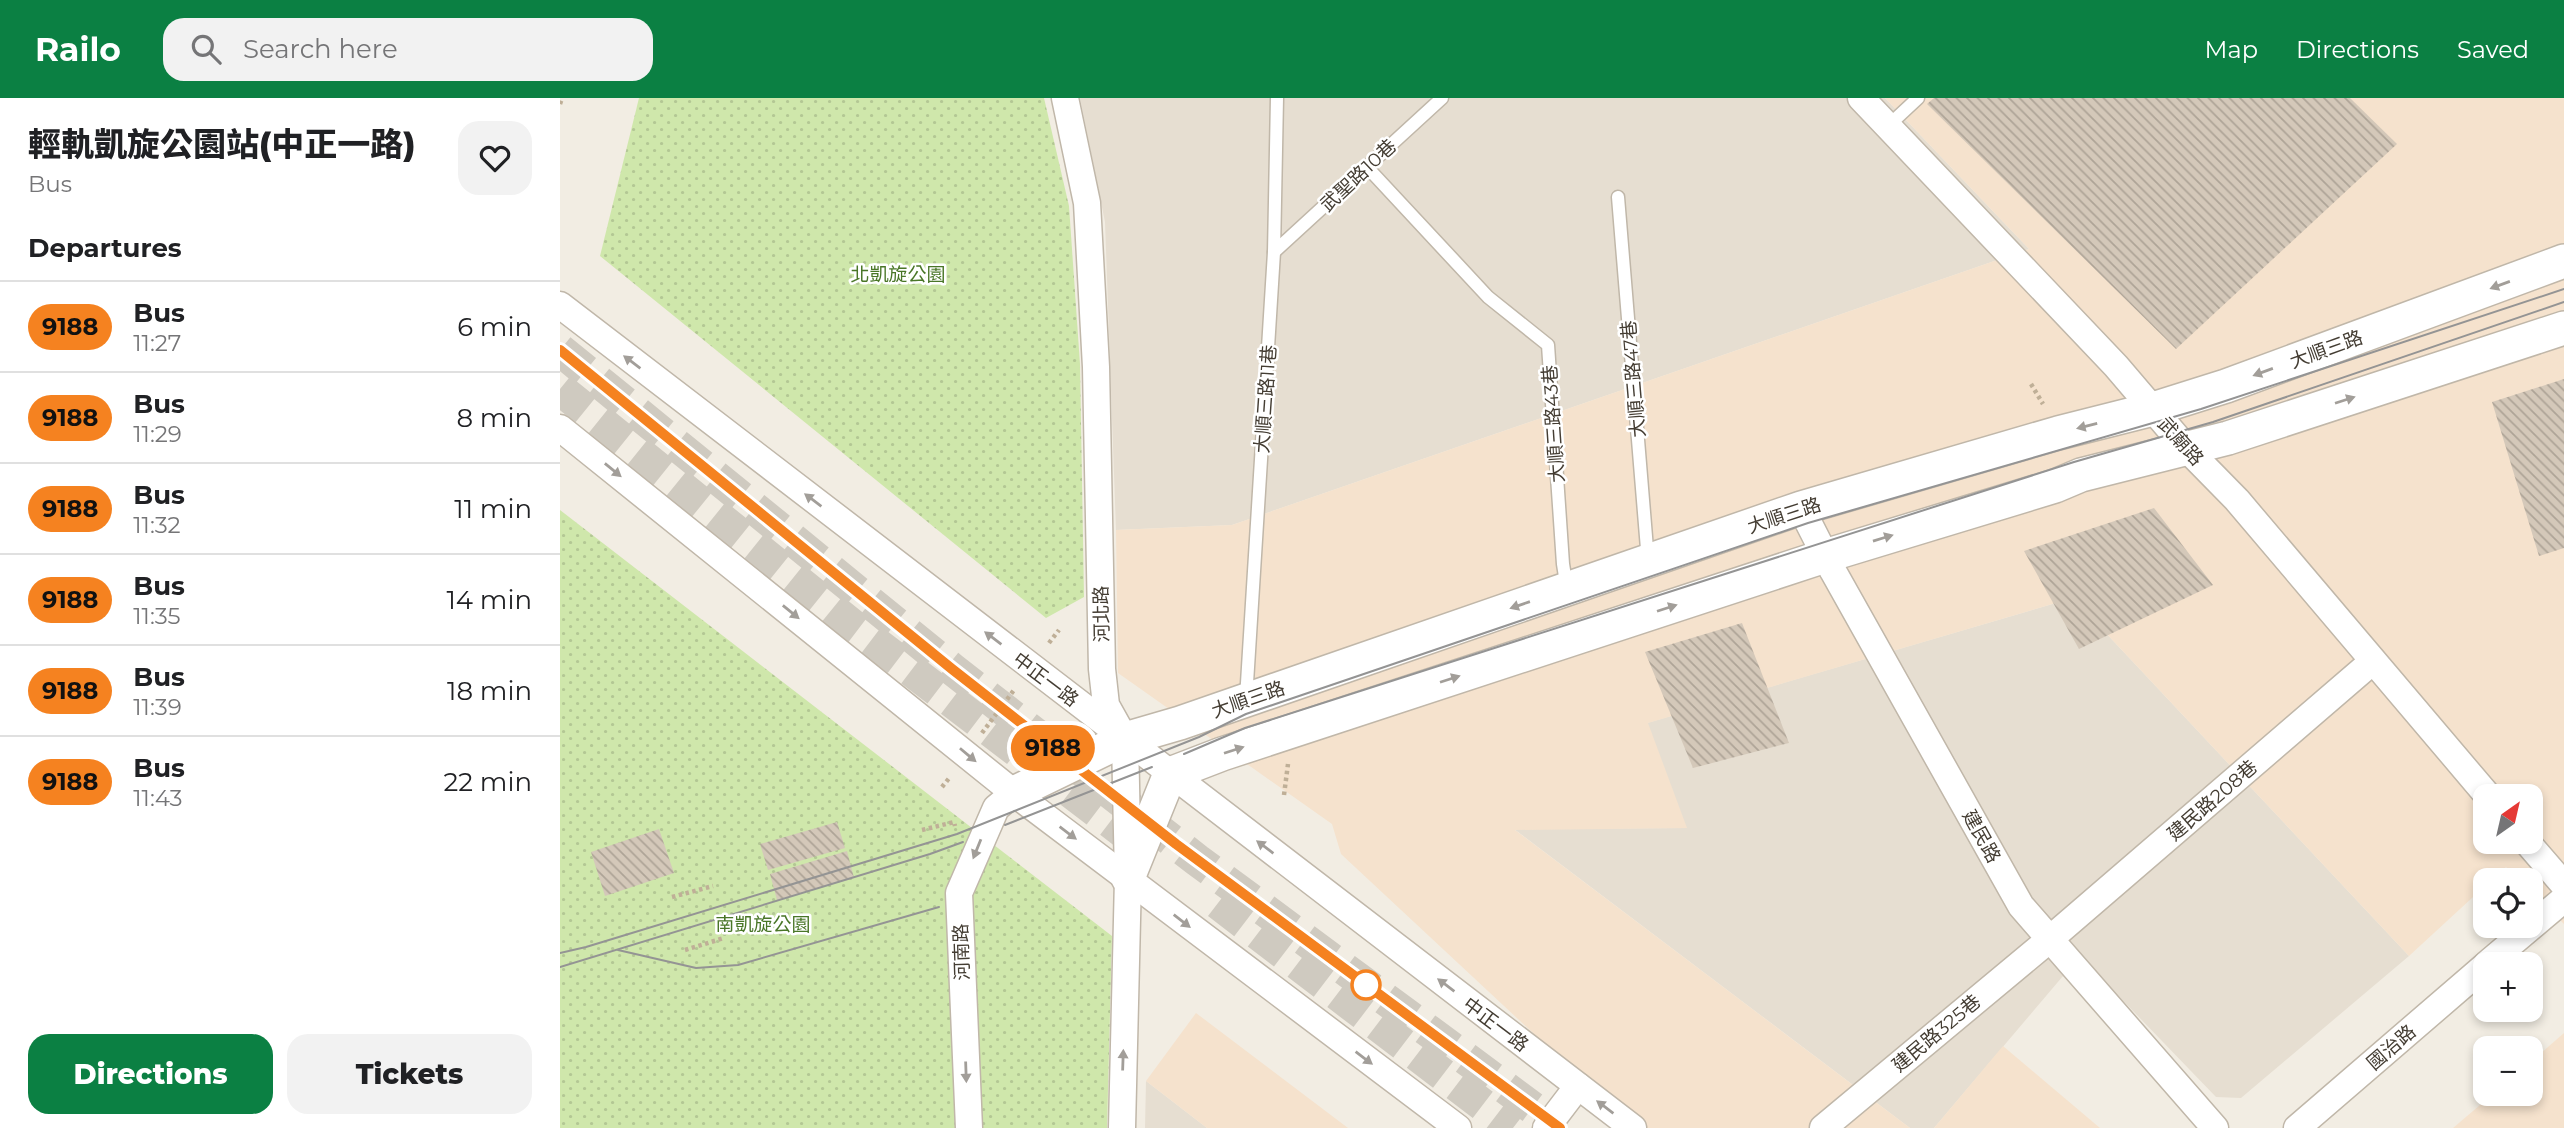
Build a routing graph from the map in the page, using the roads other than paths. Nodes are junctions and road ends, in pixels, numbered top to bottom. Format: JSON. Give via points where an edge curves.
{"nodes":[{"id":1,"x":1065,"y":98,"type":"edge"},
{"id":2,"x":1277,"y":98,"type":"edge"},
{"id":3,"x":1442,"y":98,"type":"edge"},
{"id":4,"x":1861,"y":98,"type":"edge"},
{"id":5,"x":1918,"y":98,"type":"edge"},
{"id":6,"x":1888,"y":126,"type":"junction"},
{"id":7,"x":1367,"y":167,"type":"junction"},
{"id":8,"x":1618,"y":197,"type":"dead end"},
{"id":9,"x":1274,"y":252,"type":"junction"},
{"id":10,"x":2564,"y":261,"type":"edge"},
{"id":11,"x":560,"y":305,"type":"edge"},
{"id":12,"x":2564,"y":328,"type":"edge"},
{"id":13,"x":2153,"y":410,"type":"junction"},
{"id":14,"x":560,"y":428,"type":"edge"},
{"id":15,"x":2186,"y":448,"type":"junction"},
{"id":16,"x":1801,"y":508,"type":"junction"},
{"id":17,"x":1825,"y":556,"type":"junction"},
{"id":18,"x":1648,"y":561,"type":"junction"},
{"id":19,"x":1568,"y":589,"type":"junction"},
{"id":20,"x":2373,"y":661,"type":"junction"},
{"id":21,"x":1246,"y":699,"type":"junction"},
{"id":22,"x":1125,"y":739,"type":"junction"},
{"id":23,"x":1170,"y":774,"type":"junction"},
{"id":24,"x":2478,"y":784,"type":"edge"},
{"id":25,"x":1014,"y":793,"type":"junction"},
{"id":26,"x":2537,"y":854,"type":"edge"},
{"id":27,"x":1129,"y":878,"type":"junction"},
{"id":28,"x":2564,"y":885,"type":"edge"},
{"id":29,"x":2564,"y":898,"type":"edge"},
{"id":30,"x":2050,"y":939,"type":"junction"},
{"id":31,"x":2501,"y":952,"type":"edge"},
{"id":32,"x":2473,"y":976,"type":"edge"},
{"id":33,"x":1577,"y":1086,"type":"junction"},
{"id":34,"x":969,"y":1128,"type":"edge"},
{"id":35,"x":1122,"y":1128,"type":"edge"},
{"id":36,"x":1458,"y":1128,"type":"edge"},
{"id":37,"x":1546,"y":1128,"type":"edge"},
{"id":38,"x":1633,"y":1128,"type":"edge"},
{"id":39,"x":1822,"y":1128,"type":"edge"},
{"id":40,"x":2215,"y":1128,"type":"edge"},
{"id":41,"x":2297,"y":1128,"type":"edge"}],
"edges":[{"from":1,"to":22,"type":"street","name":"河北路","via":[[1087,203],[1096,367],[1102,669],[1106,705]]},
{"from":2,"to":9,"type":"lane","name":"大順三路11巷"},
{"from":3,"to":7,"type":"lane","name":"武聖路10巷"},
{"from":4,"to":6,"type":"street","name":"武廟路"},
{"from":5,"to":6,"type":"lane"},
{"from":6,"to":13,"type":"street","name":"武廟路"},
{"from":7,"to":9,"type":"lane","name":"武聖路10巷"},
{"from":7,"to":19,"type":"lane","name":"大順三路43巷","via":[[1488,297],[1548,345]]},
{"from":8,"to":18,"type":"lane","name":"大順三路47巷"},
{"from":9,"to":21,"type":"lane","name":"大順三路11巷"},
{"from":10,"to":13,"type":"street","name":"大順三路","one_way":true},
{"from":22,"to":11,"type":"street","name":"中正一路","one_way":true},
{"from":15,"to":12,"type":"street","one_way":true},
{"from":13,"to":15,"type":"street","name":"武廟路"},
{"from":13,"to":16,"type":"street","name":"大順三路","one_way":true},
{"from":14,"to":25,"type":"street","one_way":true},
{"from":17,"to":15,"type":"street","one_way":true,"via":[[2081,475]]},
{"from":15,"to":20,"type":"street","name":"武廟路","via":[[2237,500]]},
{"from":16,"to":17,"type":"street","name":"建民路"},
{"from":16,"to":18,"type":"street","name":"大順三路"},
{"from":23,"to":17,"type":"street","one_way":true},
{"from":17,"to":30,"type":"street","name":"建民路","via":[[2021,906]]},
{"from":18,"to":19,"type":"street","name":"大順三路"},
{"from":19,"to":21,"type":"street","name":"大順三路","one_way":true},
{"from":20,"to":24,"type":"street","name":"武廟路"},
{"from":20,"to":30,"type":"street","name":"建民路208巷"},
{"from":21,"to":22,"type":"street","name":"大順三路"},
{"from":22,"to":23,"type":"street","name":"中正一路"},
{"from":22,"to":25,"type":"street","name":"大順三路"},
{"from":22,"to":27,"type":"street","name":"河北路"},
{"from":23,"to":27,"type":"street"},
{"from":33,"to":23,"type":"street","name":"中正一路","one_way":true},
{"from":25,"to":27,"type":"street","one_way":true},
{"from":25,"to":34,"type":"street","name":"河南路","one_way":true,"via":[[996,808],[959,893]]},
{"from":26,"to":28,"type":"street"},
{"from":35,"to":27,"type":"street","name":"河北路","one_way":true},
{"from":27,"to":36,"type":"street","one_way":true},
{"from":29,"to":31,"type":"street","name":"國治路"},
{"from":30,"to":39,"type":"street","name":"建民路325巷"},
{"from":30,"to":40,"type":"street","name":"建民路"},
{"from":32,"to":41,"type":"street","name":"國治路"},
{"from":33,"to":37,"type":"street"},
{"from":38,"to":33,"type":"street","name":"中正一路","one_way":true}]}
